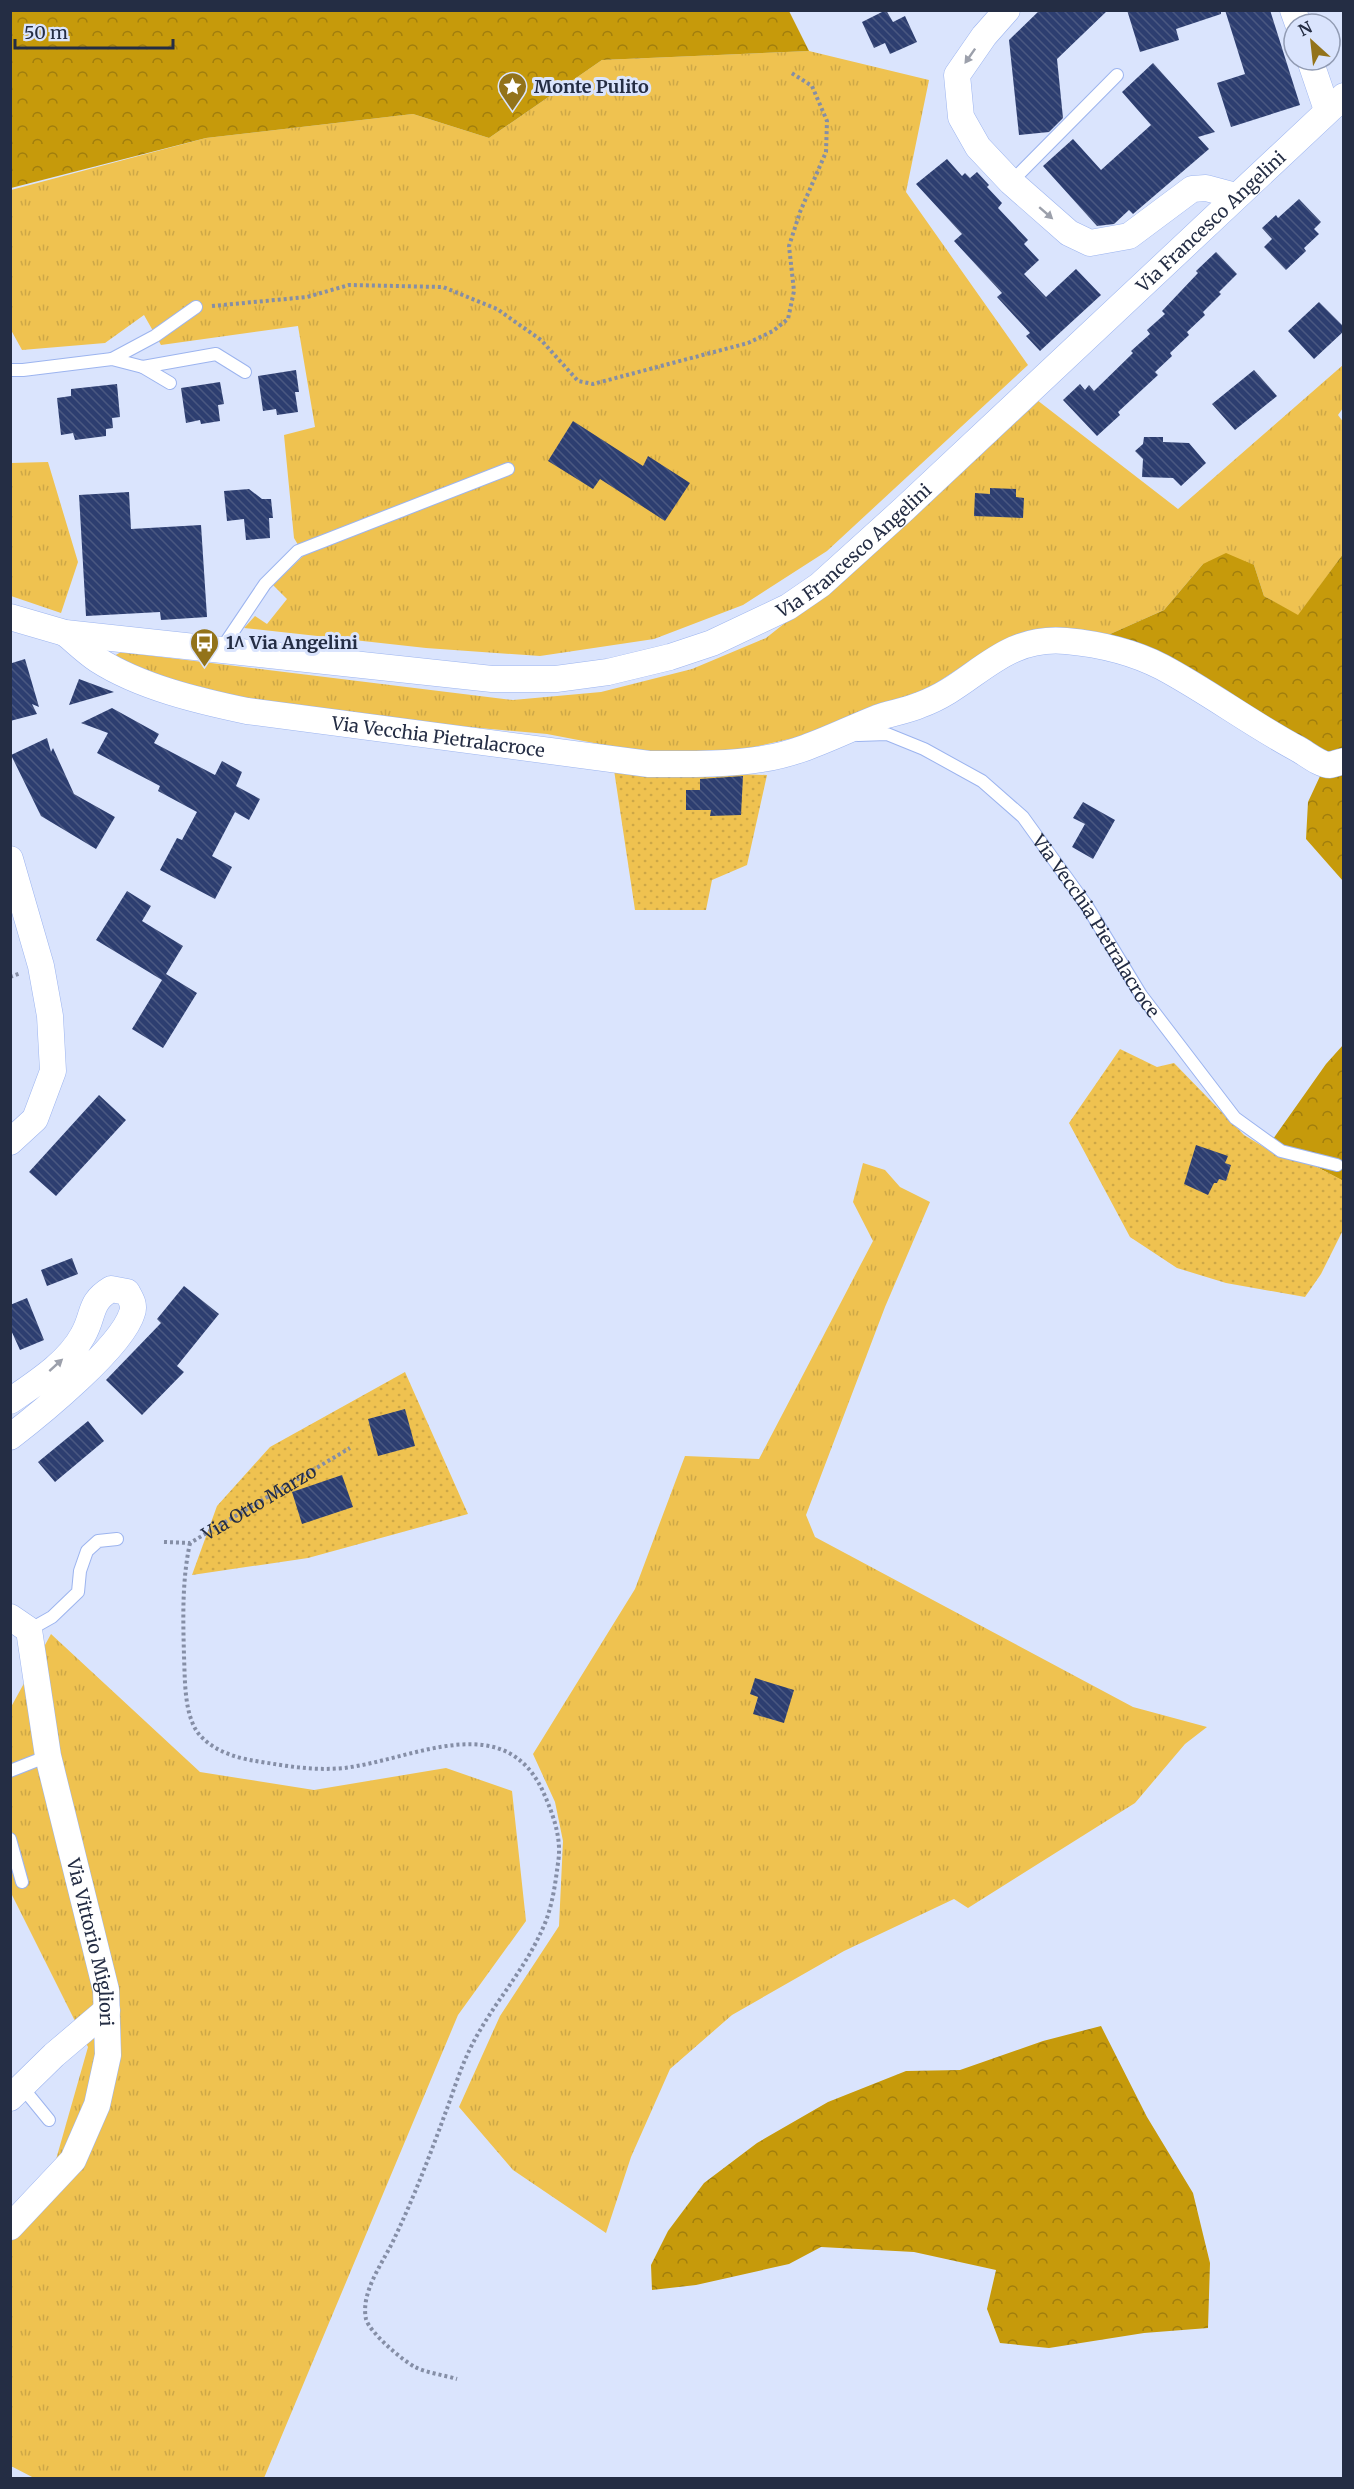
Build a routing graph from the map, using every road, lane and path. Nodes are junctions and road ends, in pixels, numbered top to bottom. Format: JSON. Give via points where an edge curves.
{"nodes":[{"id":1,"x":1007,"y":10,"type":"edge"},
{"id":2,"x":790,"y":72,"type":"dead end"},
{"id":3,"x":1317,"y":72,"type":"edge"},
{"id":4,"x":1117,"y":75,"type":"dead end"},
{"id":5,"x":1335,"y":103,"type":"edge"},
{"id":6,"x":1011,"y":182,"type":"junction"},
{"id":7,"x":1236,"y":196,"type":"junction"},
{"id":8,"x":196,"y":307,"type":"joint"},
{"id":9,"x":112,"y":359,"type":"junction"},
{"id":10,"x":143,"y":367,"type":"junction"},
{"id":11,"x":10,"y":369,"type":"edge"},
{"id":12,"x":245,"y":372,"type":"dead end"},
{"id":13,"x":170,"y":383,"type":"dead end"},
{"id":14,"x":508,"y":470,"type":"dead end"},
{"id":15,"x":10,"y":617,"type":"edge"},
{"id":16,"x":65,"y":633,"type":"junction"},
{"id":17,"x":222,"y":648,"type":"junction"},
{"id":18,"x":827,"y":741,"type":"junction"},
{"id":19,"x":1344,"y":761,"type":"edge"},
{"id":20,"x":10,"y":859,"type":"edge"},
{"id":21,"x":10,"y":1142,"type":"edge"},
{"id":22,"x":1337,"y":1165,"type":"dead end"},
{"id":23,"x":12,"y":1398,"type":"edge"},
{"id":24,"x":10,"y":1437,"type":"edge"},
{"id":25,"x":350,"y":1448,"type":"dead end"},
{"id":26,"x":117,"y":1539,"type":"dead end"},
{"id":27,"x":164,"y":1542,"type":"dead end"},
{"id":28,"x":190,"y":1543,"type":"junction"},
{"id":29,"x":20,"y":1624,"type":"edge"},
{"id":30,"x":48,"y":1756,"type":"junction"},
{"id":31,"x":10,"y":1771,"type":"edge"},
{"id":32,"x":10,"y":1839,"type":"edge"},
{"id":33,"x":22,"y":1882,"type":"dead end"},
{"id":34,"x":107,"y":2010,"type":"junction"},
{"id":35,"x":16,"y":2092,"type":"edge"},
{"id":36,"x":49,"y":2120,"type":"dead end"},
{"id":37,"x":10,"y":2227,"type":"edge"},
{"id":38,"x":458,"y":2379,"type":"dead end"}],
"edges":[{"from":1,"to":6,"type":"street","one_way":true,"via":[[957,75],[961,117],[978,147]]},
{"from":2,"to":8,"type":"path","via":[[812,86],[828,121],[826,152],[789,246],[794,291],[788,319],[748,343],[593,384],[578,381],[541,340],[497,309],[443,287],[349,285],[307,297]]},
{"from":3,"to":5,"type":"street"},
{"from":4,"to":6,"type":"lane"},
{"from":5,"to":7,"type":"street","name":"Via Francesco Angelini"},
{"from":6,"to":7,"type":"street","one_way":true,"via":[[1070,233],[1090,243],[1129,236],[1192,189],[1206,188]]},
{"from":7,"to":17,"type":"street","name":"Via Francesco Angelini","via":[[820,585],[788,606],[712,644],[608,672],[556,679],[492,679]]},
{"from":8,"to":9,"type":"lane","via":[[155,336]]},
{"from":9,"to":10,"type":"lane"},
{"from":9,"to":11,"type":"lane"},
{"from":10,"to":12,"type":"lane","via":[[216,354]]},
{"from":10,"to":13,"type":"lane"},
{"from":14,"to":17,"type":"lane","via":[[298,551],[265,584]]},
{"from":15,"to":16,"type":"street","name":"Via Francesco Angelini"},
{"from":16,"to":17,"type":"street","name":"Via Francesco Angelini"},
{"from":16,"to":18,"type":"street","name":"Via Vecchia Pietralacroce","via":[[98,660],[132,678],[247,711],[649,764],[762,759]]},
{"from":18,"to":19,"type":"street","name":"Via Vecchia Pietralacroce","via":[[944,695],[987,662],[1026,644],[1065,640],[1137,656],[1316,759],[1329,765]]},
{"from":18,"to":22,"type":"lane","name":"Via Vecchia Pietralacroce","via":[[887,734],[982,781],[1023,818],[1087,906],[1141,995],[1235,1118],[1281,1151]]},
{"from":20,"to":21,"type":"street","via":[[40,966],[50,1016],[53,1071],[35,1119]]},
{"from":23,"to":24,"type":"street","one_way":true,"via":[[60,1363],[83,1335],[98,1297],[111,1288],[127,1292],[133,1301],[133,1312],[117,1338],[81,1377]]},
{"from":25,"to":28,"type":"path","name":"Via Otto Marzo"},
{"from":26,"to":29,"type":"lane","via":[[98,1541],[87,1551],[78,1592],[52,1617]]},
{"from":27,"to":28,"type":"path","name":"Via Otto Marzo"},
{"from":28,"to":38,"type":"path","via":[[184,1572],[185,1681],[196,1731],[214,1747],[242,1759],[312,1770],[364,1764],[442,1745],[484,1745],[516,1755],[531,1769],[555,1820],[559,1857],[553,1900],[543,1930],[470,2048],[365,2306],[366,2321],[379,2338],[415,2367]]},
{"from":29,"to":30,"type":"street","name":"Via Vittorio Migliori"},
{"from":30,"to":31,"type":"lane"},
{"from":30,"to":34,"type":"street","name":"Via Vittorio Migliori","via":[[86,1890]]},
{"from":32,"to":33,"type":"lane"},
{"from":34,"to":35,"type":"street"},
{"from":34,"to":37,"type":"street","name":"Via Vittorio Migliori","via":[[108,2055],[97,2105],[73,2160]]},
{"from":35,"to":36,"type":"lane"}]}
